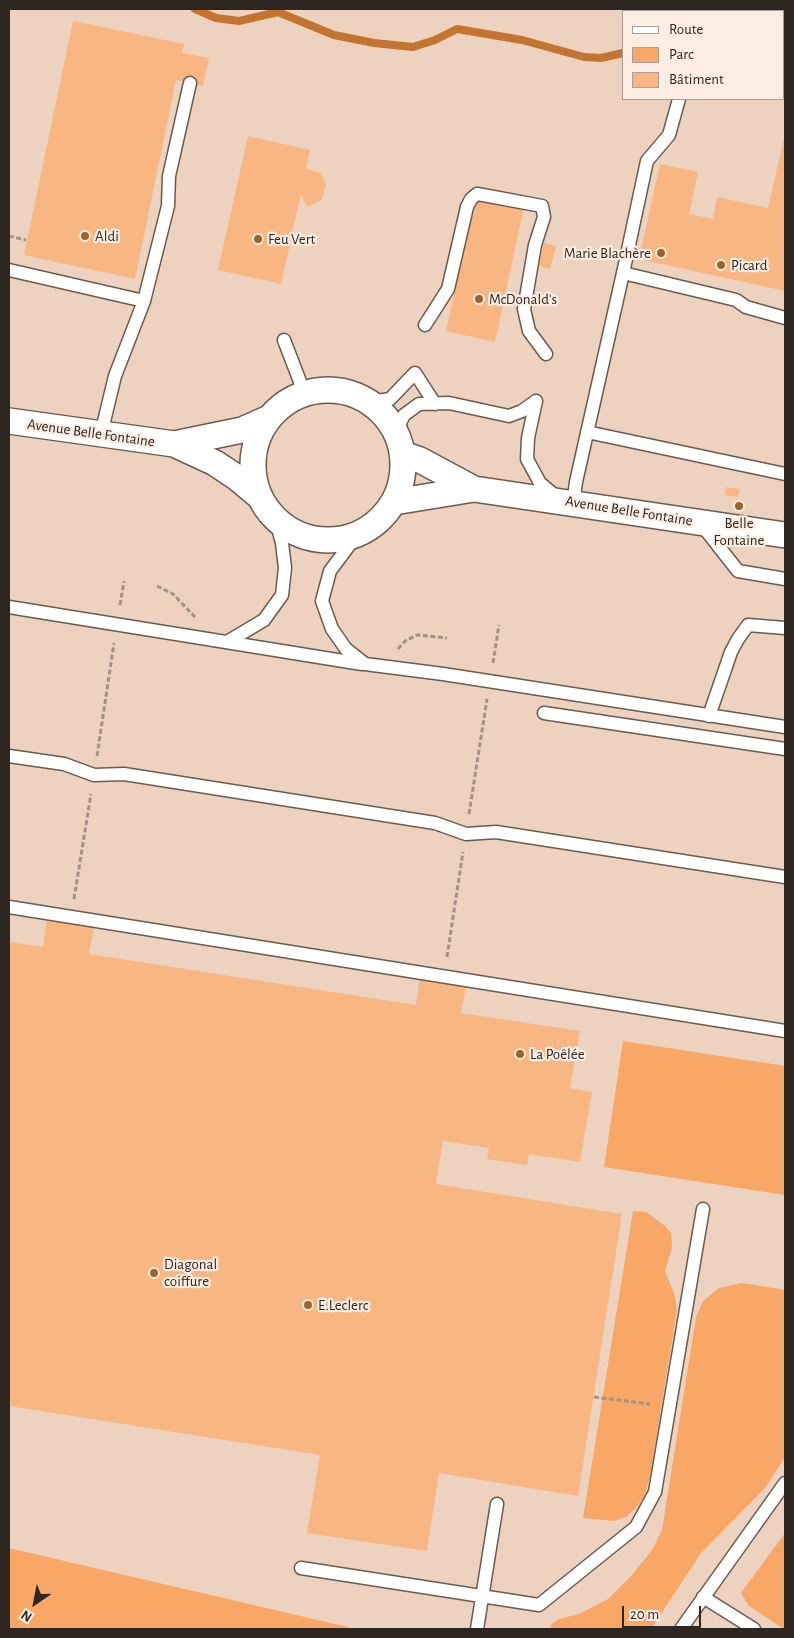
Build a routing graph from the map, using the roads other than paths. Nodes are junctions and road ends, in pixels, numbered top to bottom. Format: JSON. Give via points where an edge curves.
{"nodes":[{"id":1,"x":190,"y":83,"type":"dead end"},
{"id":2,"x":679,"y":100,"type":"edge"},
{"id":3,"x":9,"y":270,"type":"edge"},
{"id":4,"x":623,"y":273,"type":"junction"},
{"id":5,"x":144,"y":301,"type":"junction"},
{"id":6,"x":785,"y":318,"type":"edge"},
{"id":7,"x":425,"y":325,"type":"dead end"},
{"id":8,"x":284,"y":340,"type":"dead end"},
{"id":9,"x":546,"y":354,"type":"dead end"},
{"id":10,"x":304,"y":392,"type":"junction"},
{"id":11,"x":370,"y":402,"type":"junction"},
{"id":12,"x":435,"y":404,"type":"junction"},
{"id":13,"x":267,"y":419,"type":"junction"},
{"id":14,"x":9,"y":421,"type":"edge"},
{"id":15,"x":587,"y":432,"type":"junction"},
{"id":16,"x":101,"y":434,"type":"junction"},
{"id":17,"x":399,"y":442,"type":"junction"},
{"id":18,"x":174,"y":444,"type":"junction"},
{"id":19,"x":785,"y":474,"type":"edge"},
{"id":20,"x":474,"y":489,"type":"junction"},
{"id":21,"x":260,"y":497,"type":"junction"},
{"id":22,"x":394,"y":502,"type":"junction"},
{"id":23,"x":567,"y":502,"type":"junction"},
{"id":24,"x":276,"y":520,"type":"junction"},
{"id":25,"x":699,"y":522,"type":"junction"},
{"id":26,"x":357,"y":535,"type":"junction"},
{"id":27,"x":785,"y":535,"type":"edge"},
{"id":28,"x":785,"y":579,"type":"edge"},
{"id":29,"x":9,"y":607,"type":"edge"},
{"id":30,"x":785,"y":628,"type":"edge"},
{"id":31,"x":227,"y":642,"type":"junction"},
{"id":32,"x":365,"y":664,"type":"junction"},
{"id":33,"x":544,"y":713,"type":"dead end"},
{"id":34,"x":709,"y":716,"type":"junction"},
{"id":35,"x":785,"y":727,"type":"edge"},
{"id":36,"x":785,"y":749,"type":"edge"},
{"id":37,"x":9,"y":756,"type":"edge"},
{"id":38,"x":785,"y":877,"type":"edge"},
{"id":39,"x":9,"y":907,"type":"edge"},
{"id":40,"x":785,"y":1031,"type":"edge"},
{"id":41,"x":703,"y":1209,"type":"dead end"},
{"id":42,"x":785,"y":1483,"type":"edge"},
{"id":43,"x":497,"y":1504,"type":"dead end"},
{"id":44,"x":302,"y":1568,"type":"dead end"},
{"id":45,"x":483,"y":1596,"type":"junction"},
{"id":46,"x":703,"y":1597,"type":"junction"},
{"id":47,"x":477,"y":1629,"type":"edge"},
{"id":48,"x":681,"y":1629,"type":"edge"},
{"id":49,"x":754,"y":1629,"type":"edge"}],
"edges":[{"from":1,"to":5,"type":"lane","via":[[169,176],[168,206]]},
{"from":2,"to":4,"type":"lane","via":[[669,135],[647,161]]},
{"from":3,"to":5,"type":"lane"},
{"from":4,"to":6,"type":"lane","via":[[736,300],[746,307]]},
{"from":4,"to":15,"type":"lane"},
{"from":5,"to":16,"type":"lane","via":[[115,376]]},
{"from":7,"to":9,"type":"lane","via":[[448,289],[471,199],[476,194],[542,206],[544,217],[535,245],[524,309],[529,331]]},
{"from":8,"to":10,"type":"lane"},
{"from":10,"to":11,"type":"street","via":[[327,389],[350,392]]},
{"from":10,"to":13,"type":"street","via":[[284,403]]},
{"from":11,"to":12,"type":"lane","via":[[390,398],[415,373]]},
{"from":11,"to":17,"type":"street","via":[[385,414]]},
{"from":12,"to":17,"type":"lane","via":[[419,404],[404,415]]},
{"from":12,"to":23,"type":"lane","via":[[449,403],[509,416],[536,400],[527,459],[540,483]]},
{"from":13,"to":18,"type":"street","name":"Avenue Belle Fontaine","via":[[242,430]]},
{"from":13,"to":21,"type":"street","via":[[257,437],[253,456],[253,477]]},
{"from":14,"to":16,"type":"street","name":"Avenue Belle Fontaine"},
{"from":15,"to":19,"type":"lane"},
{"from":15,"to":23,"type":"lane","via":[[576,482]]},
{"from":16,"to":18,"type":"street","name":"Avenue Belle Fontaine"},
{"from":17,"to":20,"type":"street","name":"Avenue Belle Fontaine","via":[[420,460]]},
{"from":17,"to":22,"type":"street","via":[[403,470]]},
{"from":18,"to":21,"type":"street","name":"Avenue Belle Fontaine","via":[[215,463]]},
{"from":20,"to":22,"type":"street","name":"Avenue Belle Fontaine"},
{"from":20,"to":23,"type":"street","name":"Avenue Belle Fontaine"},
{"from":21,"to":24,"type":"street"},
{"from":22,"to":26,"type":"street","via":[[378,521]]},
{"from":23,"to":25,"type":"street","name":"Avenue Belle Fontaine"},
{"from":24,"to":26,"type":"street","via":[[294,532],[315,539],[336,540]]},
{"from":24,"to":31,"type":"lane","via":[[285,568],[282,595],[264,620]]},
{"from":25,"to":27,"type":"street","name":"Avenue Belle Fontaine"},
{"from":25,"to":28,"type":"lane","via":[[738,571]]},
{"from":26,"to":32,"type":"lane","via":[[330,571],[322,601],[332,629],[346,649]]},
{"from":29,"to":31,"type":"lane"},
{"from":30,"to":34,"type":"lane","via":[[748,625],[731,652]]},
{"from":31,"to":32,"type":"lane"},
{"from":32,"to":34,"type":"lane"},
{"from":33,"to":36,"type":"lane"},
{"from":34,"to":35,"type":"lane"},
{"from":37,"to":38,"type":"lane","via":[[64,764],[94,776],[124,774],[435,823],[466,834],[496,832]]},
{"from":39,"to":40,"type":"lane"},
{"from":41,"to":45,"type":"lane","via":[[655,1492],[636,1527],[539,1604]]},
{"from":42,"to":46,"type":"lane"},
{"from":43,"to":45,"type":"lane"},
{"from":44,"to":45,"type":"lane"},
{"from":45,"to":47,"type":"lane"},
{"from":46,"to":48,"type":"lane"},
{"from":46,"to":49,"type":"lane"}]}
